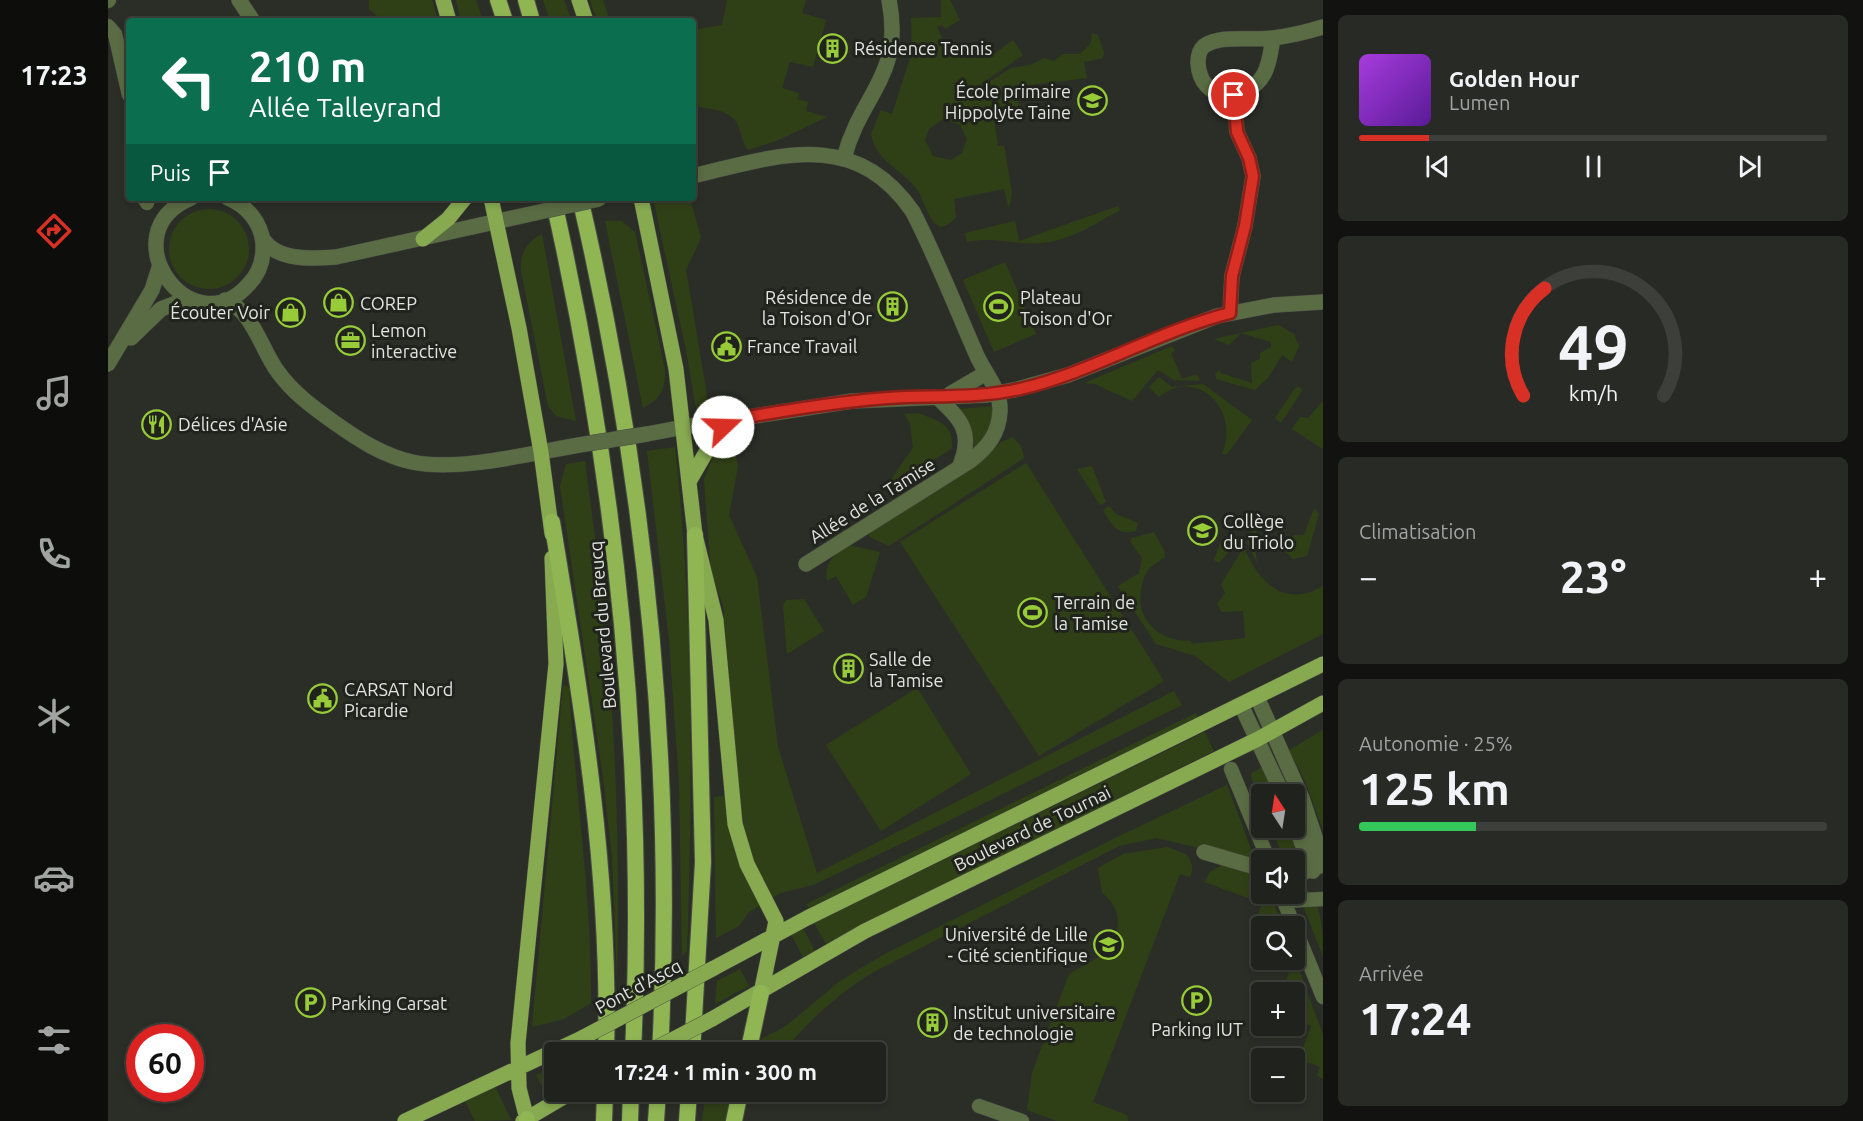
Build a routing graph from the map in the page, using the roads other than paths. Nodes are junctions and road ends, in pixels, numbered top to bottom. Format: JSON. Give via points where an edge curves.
{"nodes":[{"id":1,"x":239,"y":0,"type":"edge"},
{"id":2,"x":443,"y":0,"type":"edge"},
{"id":3,"x":498,"y":0,"type":"edge"},
{"id":4,"x":526,"y":0,"type":"edge"},
{"id":5,"x":579,"y":0,"type":"edge"},
{"id":6,"x":890,"y":0,"type":"edge"},
{"id":7,"x":251,"y":18,"type":"edge"},
{"id":8,"x":447,"y":18,"type":"edge"},
{"id":9,"x":504,"y":18,"type":"edge"},
{"id":10,"x":531,"y":18,"type":"edge"},
{"id":11,"x":585,"y":18,"type":"edge"},
{"id":12,"x":108,"y":26,"type":"edge"},
{"id":13,"x":1323,"y":27,"type":"edge"},
{"id":14,"x":1273,"y":38,"type":"junction"},
{"id":15,"x":126,"y":82,"type":"edge"},
{"id":16,"x":1234,"y":95,"type":"junction"},
{"id":17,"x":844,"y":158,"type":"junction"},
{"id":18,"x":696,"y":175,"type":"edge"},
{"id":19,"x":186,"y":201,"type":"edge"},
{"id":20,"x":232,"y":201,"type":"edge"},
{"id":21,"x":463,"y":201,"type":"edge"},
{"id":22,"x":492,"y":201,"type":"edge"},
{"id":23,"x":554,"y":201,"type":"edge"},
{"id":24,"x":581,"y":201,"type":"edge"},
{"id":25,"x":588,"y":201,"type":"edge"},
{"id":26,"x":642,"y":201,"type":"edge"},
{"id":27,"x":496,"y":222,"type":"junction"},
{"id":28,"x":263,"y":239,"type":"junction"},
{"id":29,"x":423,"y":239,"type":"junction"},
{"id":30,"x":159,"y":268,"type":"junction"},
{"id":31,"x":189,"y":298,"type":"junction"},
{"id":32,"x":225,"y":300,"type":"junction"},
{"id":33,"x":1323,"y":302,"type":"edge"},
{"id":34,"x":1230,"y":313,"type":"junction"},
{"id":35,"x":109,"y":362,"type":"edge"},
{"id":36,"x":986,"y":373,"type":"junction"},
{"id":37,"x":997,"y":393,"type":"junction"},
{"id":38,"x":937,"y":397,"type":"junction"},
{"id":39,"x":730,"y":420,"type":"junction"},
{"id":40,"x":684,"y":427,"type":"junction"},
{"id":41,"x":541,"y":452,"type":"junction"},
{"id":42,"x":959,"y":468,"type":"junction"},
{"id":43,"x":690,"y":480,"type":"junction"},
{"id":44,"x":552,"y":522,"type":"junction"},
{"id":45,"x":695,"y":535,"type":"junction"},
{"id":46,"x":806,"y":564,"type":"dead end"},
{"id":47,"x":1323,"y":664,"type":"edge"},
{"id":48,"x":1257,"y":697,"type":"junction"},
{"id":49,"x":1323,"y":703,"type":"edge"},
{"id":50,"x":1241,"y":705,"type":"junction"},
{"id":51,"x":1272,"y":732,"type":"junction"},
{"id":52,"x":1258,"y":739,"type":"junction"},
{"id":53,"x":1231,"y":769,"type":"dead end"},
{"id":54,"x":1278,"y":784,"type":"edge"},
{"id":55,"x":1303,"y":838,"type":"edge"},
{"id":56,"x":1264,"y":850,"type":"edge"},
{"id":57,"x":1204,"y":852,"type":"dead end"},
{"id":58,"x":1251,"y":866,"type":"edge"},
{"id":59,"x":1320,"y":866,"type":"edge"},
{"id":60,"x":1305,"y":872,"type":"edge"},
{"id":61,"x":1323,"y":899,"type":"edge"},
{"id":62,"x":1305,"y":900,"type":"edge"},
{"id":63,"x":1285,"y":904,"type":"edge"},
{"id":64,"x":775,"y":935,"type":"junction"},
{"id":65,"x":762,"y":993,"type":"junction"},
{"id":66,"x":1323,"y":997,"type":"edge"},
{"id":67,"x":606,"y":1042,"type":"edge"},
{"id":68,"x":633,"y":1042,"type":"edge"},
{"id":69,"x":660,"y":1042,"type":"edge"},
{"id":70,"x":668,"y":1042,"type":"edge"},
{"id":71,"x":693,"y":1042,"type":"edge"},
{"id":72,"x":751,"y":1042,"type":"edge"},
{"id":73,"x":518,"y":1067,"type":"junction"},
{"id":74,"x":556,"y":1102,"type":"edge"},
{"id":75,"x":605,"y":1102,"type":"edge"},
{"id":76,"x":631,"y":1102,"type":"edge"},
{"id":77,"x":657,"y":1102,"type":"edge"},
{"id":78,"x":688,"y":1102,"type":"edge"},
{"id":79,"x":738,"y":1102,"type":"edge"},
{"id":80,"x":979,"y":1106,"type":"dead end"},
{"id":81,"x":526,"y":1120,"type":"edge"},
{"id":82,"x":405,"y":1121,"type":"edge"},
{"id":83,"x":604,"y":1121,"type":"edge"},
{"id":84,"x":630,"y":1121,"type":"edge"},
{"id":85,"x":656,"y":1121,"type":"edge"},
{"id":86,"x":687,"y":1121,"type":"edge"},
{"id":87,"x":734,"y":1121,"type":"edge"},
{"id":88,"x":1023,"y":1121,"type":"edge"}],
"edges":[{"from":1,"to":7,"type":"street"},
{"from":2,"to":8,"type":"main road"},
{"from":3,"to":9,"type":"highway"},
{"from":4,"to":10,"type":"highway"},
{"from":5,"to":11,"type":"main road"},
{"from":6,"to":17,"type":"street","via":[[893,24],[889,62],[854,126]]},
{"from":12,"to":15,"type":"street","via":[[115,34]]},
{"from":13,"to":14,"type":"street"},
{"from":14,"to":16,"type":"street","via":[[1264,74],[1255,85]]},
{"from":14,"to":16,"type":"street","via":[[1221,40],[1200,51],[1198,64],[1209,88],[1219,95]]},
{"from":16,"to":34,"type":"street","via":[[1237,132],[1253,176],[1232,276]]},
{"from":17,"to":18,"type":"street","via":[[781,154]]},
{"from":17,"to":36,"type":"street","via":[[890,184],[914,212]]},
{"from":19,"to":30,"type":"street","via":[[175,207],[160,227],[155,252]]},
{"from":20,"to":28,"type":"street","via":[[250,213]]},
{"from":21,"to":29,"type":"main road"},
{"from":22,"to":27,"type":"main road"},
{"from":23,"to":68,"type":"highway","name":"Boulevard du Breucq","via":[[594,400],[622,608],[635,813]]},
{"from":24,"to":69,"type":"highway","via":[[628,443],[652,643],[662,834]]},
{"from":25,"to":27,"type":"street","bridge":true},
{"from":26,"to":40,"type":"main road","via":[[664,300]]},
{"from":27,"to":29,"type":"street"},
{"from":27,"to":41,"type":"main road"},
{"from":28,"to":29,"type":"street","via":[[280,253],[324,258]]},
{"from":28,"to":32,"type":"street","via":[[255,277],[239,294]]},
{"from":30,"to":31,"type":"street","via":[[173,289]]},
{"from":30,"to":35,"type":"street","via":[[152,290]]},
{"from":31,"to":32,"type":"street","via":[[206,302]]},
{"from":31,"to":35,"type":"street","via":[[161,309]]},
{"from":32,"to":41,"type":"street","via":[[244,314],[273,365],[293,390],[377,450],[438,466]]},
{"from":33,"to":34,"type":"street","via":[[1274,304]]},
{"from":34,"to":37,"type":"street","via":[[1068,375]]},
{"from":36,"to":37,"type":"street"},
{"from":36,"to":38,"type":"street"},
{"from":37,"to":38,"type":"street"},
{"from":37,"to":42,"type":"street","name":"Allée de la Tamise","via":[[1000,416],[994,437]]},
{"from":38,"to":39,"type":"street","via":[[852,401]]},
{"from":38,"to":42,"type":"street","name":"Allée de la Tamise","via":[[963,426],[964,449]]},
{"from":39,"to":40,"type":"street"},
{"from":39,"to":43,"type":"main road","via":[[716,435]]},
{"from":40,"to":41,"type":"street","bridge":true},
{"from":40,"to":43,"type":"main road"},
{"from":41,"to":44,"type":"main road"},
{"from":42,"to":46,"type":"street","name":"Allée de la Tamise"},
{"from":43,"to":45,"type":"main road"},
{"from":44,"to":67,"type":"highway","via":[[598,830],[606,937]]},
{"from":44,"to":73,"type":"main road","via":[[556,664]]},
{"from":45,"to":64,"type":"main road","via":[[720,647],[735,824],[747,864],[776,921]]},
{"from":45,"to":71,"type":"highway","via":[[703,862]]},
{"from":47,"to":48,"type":"main road","name":"Boulevard de Tournai"},
{"from":48,"to":50,"type":"main road","name":"Boulevard de Tournai"},
{"from":48,"to":51,"type":"street"},
{"from":49,"to":51,"type":"main road","name":"Boulevard de Tournai"},
{"from":50,"to":52,"type":"street"},
{"from":50,"to":64,"type":"main road","name":"Boulevard de Tournai"},
{"from":51,"to":52,"type":"main road","name":"Boulevard de Tournai"},
{"from":51,"to":59,"type":"street","via":[[1300,792]]},
{"from":52,"to":54,"type":"street"},
{"from":52,"to":65,"type":"main road","name":"Boulevard de Tournai","via":[[865,931]]},
{"from":53,"to":56,"type":"street"},
{"from":55,"to":59,"type":"street"},
{"from":57,"to":58,"type":"street"},
{"from":59,"to":60,"type":"street"},
{"from":61,"to":62,"type":"street"},
{"from":63,"to":66,"type":"street"},
{"from":64,"to":65,"type":"main road"},
{"from":64,"to":73,"type":"main road","name":"Pont d'Ascq","bridge":true,"via":[[582,1038]]},
{"from":65,"to":70,"type":"main road","bridge":true},
{"from":65,"to":72,"type":"highway"},
{"from":73,"to":81,"type":"main road"},
{"from":73,"to":82,"type":"main road"},
{"from":74,"to":81,"type":"main road"},
{"from":75,"to":83,"type":"highway"},
{"from":76,"to":84,"type":"highway"},
{"from":77,"to":85,"type":"highway"},
{"from":78,"to":86,"type":"highway"},
{"from":79,"to":87,"type":"highway"},
{"from":80,"to":88,"type":"street"}]}
